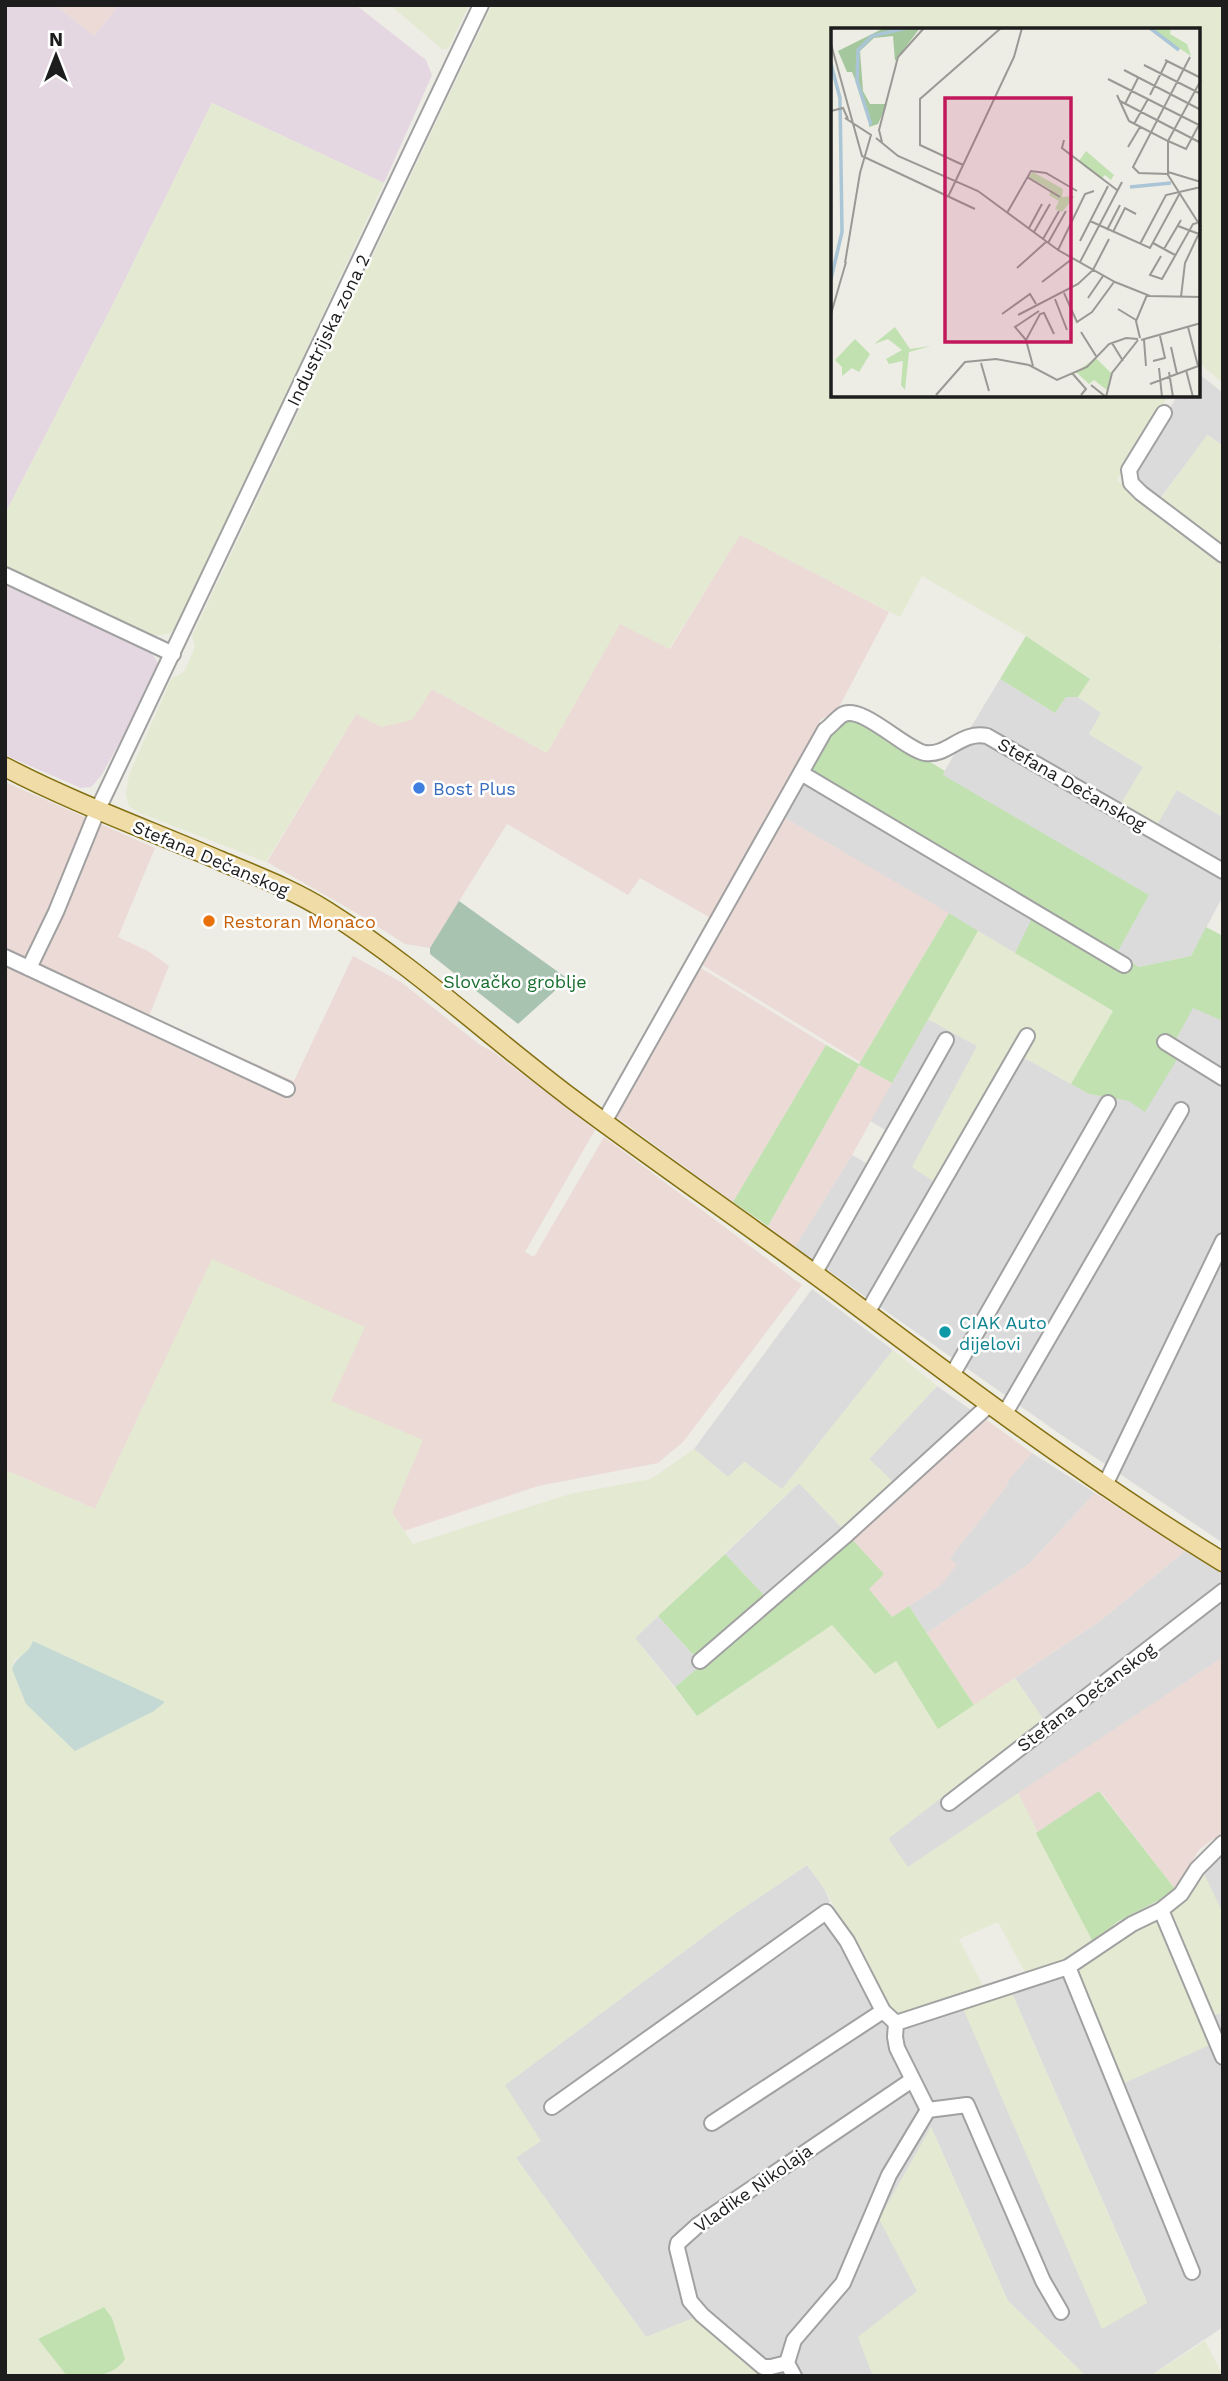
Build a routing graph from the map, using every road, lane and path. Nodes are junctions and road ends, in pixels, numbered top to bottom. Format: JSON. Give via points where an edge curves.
{"nodes":[{"id":1,"x":481,"y":5,"type":"edge"},
{"id":2,"x":1164,"y":412,"type":"dead end"},
{"id":3,"x":1223,"y":555,"type":"edge"},
{"id":4,"x":5,"y":575,"type":"edge"},
{"id":5,"x":173,"y":654,"type":"junction"},
{"id":6,"x":5,"y":767,"type":"edge"},
{"id":7,"x":801,"y":773,"type":"junction"},
{"id":8,"x":98,"y":809,"type":"junction"},
{"id":9,"x":1223,"y":871,"type":"edge"},
{"id":10,"x":5,"y":957,"type":"edge"},
{"id":11,"x":1124,"y":965,"type":"dead end"},
{"id":12,"x":29,"y":968,"type":"junction"},
{"id":13,"x":1027,"y":1036,"type":"dead end"},
{"id":14,"x":946,"y":1040,"type":"dead end"},
{"id":15,"x":1164,"y":1042,"type":"dead end"},
{"id":16,"x":1223,"y":1077,"type":"edge"},
{"id":17,"x":288,"y":1089,"type":"dead end"},
{"id":18,"x":1108,"y":1103,"type":"dead end"},
{"id":19,"x":1181,"y":1110,"type":"dead end"},
{"id":20,"x":604,"y":1122,"type":"junction"},
{"id":21,"x":1223,"y":1241,"type":"edge"},
{"id":22,"x":814,"y":1274,"type":"junction"},
{"id":23,"x":867,"y":1313,"type":"junction"},
{"id":24,"x":951,"y":1377,"type":"junction"},
{"id":25,"x":989,"y":1405,"type":"junction"},
{"id":26,"x":1004,"y":1415,"type":"junction"},
{"id":27,"x":1104,"y":1487,"type":"junction"},
{"id":28,"x":1223,"y":1562,"type":"edge"},
{"id":29,"x":1223,"y":1591,"type":"edge"},
{"id":30,"x":700,"y":1661,"type":"dead end"},
{"id":31,"x":949,"y":1803,"type":"dead end"},
{"id":32,"x":1223,"y":1843,"type":"edge"},
{"id":33,"x":1161,"y":1910,"type":"junction"},
{"id":34,"x":1068,"y":1967,"type":"junction"},
{"id":35,"x":883,"y":2011,"type":"junction"},
{"id":36,"x":896,"y":2023,"type":"junction"},
{"id":37,"x":1223,"y":2057,"type":"edge"},
{"id":38,"x":912,"y":2080,"type":"junction"},
{"id":39,"x":552,"y":2107,"type":"dead end"},
{"id":40,"x":928,"y":2110,"type":"junction"},
{"id":41,"x":712,"y":2123,"type":"dead end"},
{"id":42,"x":1192,"y":2272,"type":"dead end"},
{"id":43,"x":1061,"y":2312,"type":"dead end"},
{"id":44,"x":791,"y":2369,"type":"edge"}],
"edges":[{"from":1,"to":5,"type":"street","name":"Industrijska zona 2"},
{"from":2,"to":3,"type":"street","via":[[1129,470],[1129,479]]},
{"from":4,"to":5,"type":"street"},
{"from":5,"to":8,"type":"street","name":"Industrijska zona 2"},
{"from":6,"to":8,"type":"main road","name":"Stefana Dečanskog"},
{"from":7,"to":9,"type":"street","name":"Stefana Dečanskog","via":[[825,730],[842,715],[858,714],[923,752],[939,752],[974,733],[987,736]]},
{"from":7,"to":11,"type":"street"},
{"from":7,"to":20,"type":"street"},
{"from":8,"to":12,"type":"street","name":"Industrijska zona 2"},
{"from":8,"to":20,"type":"main road","name":"Stefana Dečanskog","via":[[321,907],[396,957]]},
{"from":10,"to":12,"type":"street"},
{"from":12,"to":17,"type":"street"},
{"from":13,"to":23,"type":"street"},
{"from":14,"to":22,"type":"street"},
{"from":15,"to":16,"type":"street"},
{"from":18,"to":24,"type":"street"},
{"from":19,"to":26,"type":"street"},
{"from":20,"to":22,"type":"main road","name":"Stefana Dečanskog"},
{"from":21,"to":27,"type":"street"},
{"from":22,"to":23,"type":"main road","name":"Stefana Dečanskog"},
{"from":23,"to":24,"type":"main road","name":"Stefana Dečanskog"},
{"from":24,"to":25,"type":"main road","name":"Stefana Dečanskog"},
{"from":25,"to":26,"type":"main road","name":"Stefana Dečanskog"},
{"from":25,"to":30,"type":"street"},
{"from":26,"to":27,"type":"main road","name":"Stefana Dečanskog"},
{"from":27,"to":28,"type":"main road","name":"Stefana Dečanskog"},
{"from":29,"to":31,"type":"street","name":"Stefana Dečanskog"},
{"from":32,"to":33,"type":"street","via":[[1197,1869],[1181,1894]]},
{"from":33,"to":34,"type":"street"},
{"from":33,"to":37,"type":"street"},
{"from":34,"to":36,"type":"street"},
{"from":34,"to":42,"type":"street"},
{"from":35,"to":36,"type":"street"},
{"from":35,"to":39,"type":"street","via":[[847,1941],[826,1912]]},
{"from":35,"to":41,"type":"street"},
{"from":36,"to":38,"type":"street","via":[[897,2048]]},
{"from":38,"to":40,"type":"street"},
{"from":38,"to":44,"type":"street","name":"Vladike Nikolaja","via":[[678,2243],[687,2296],[702,2315],[763,2367]]},
{"from":40,"to":43,"type":"street","via":[[967,2105],[1043,2281]]},
{"from":40,"to":44,"type":"street","name":"Vladike Nikolaja","via":[[889,2175],[843,2283],[794,2340]]}]}
